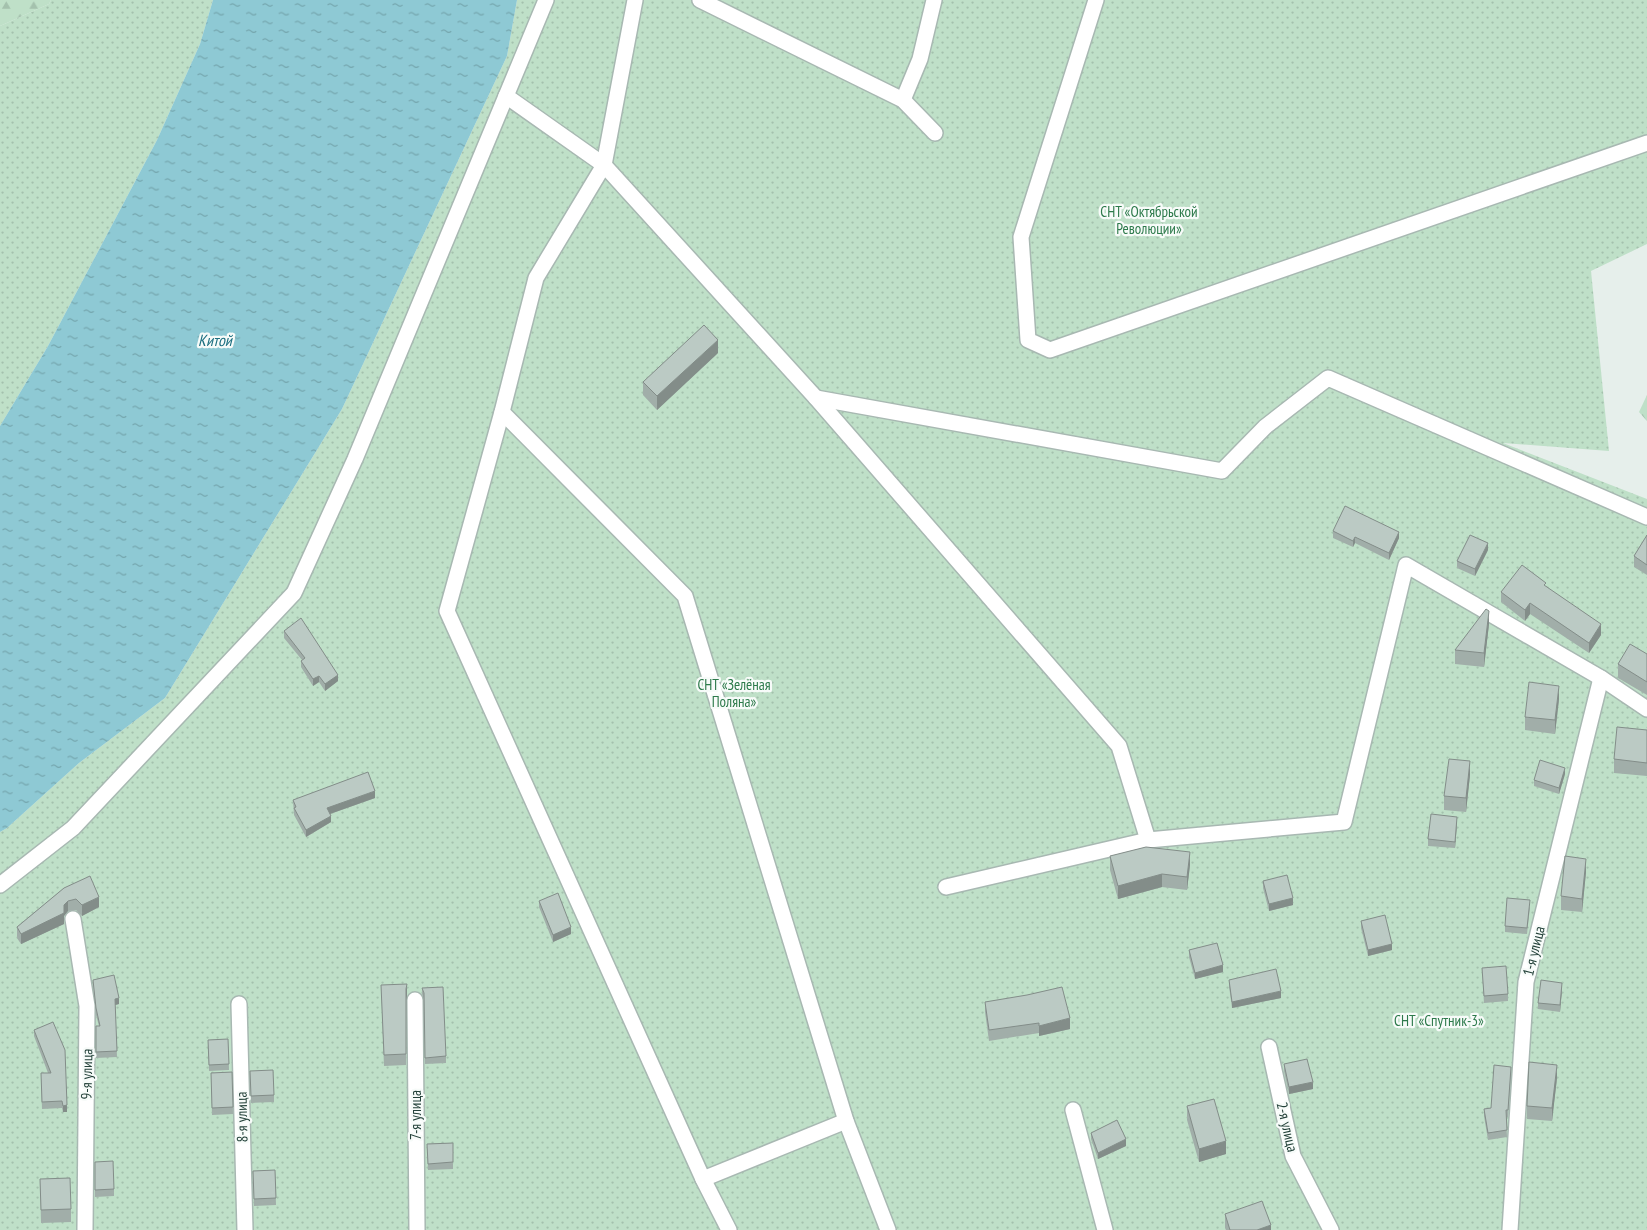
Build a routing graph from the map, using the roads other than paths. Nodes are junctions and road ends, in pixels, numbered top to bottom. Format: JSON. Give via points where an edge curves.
{"nodes":[{"id":1,"x":546,"y":0,"type":"edge"},
{"id":2,"x":636,"y":0,"type":"edge"},
{"id":3,"x":700,"y":0,"type":"edge"},
{"id":4,"x":934,"y":0,"type":"edge"},
{"id":5,"x":1096,"y":0,"type":"edge"},
{"id":6,"x":506,"y":96,"type":"junction"},
{"id":7,"x":903,"y":100,"type":"junction"},
{"id":8,"x":935,"y":132,"type":"dead end"},
{"id":9,"x":1647,"y":143,"type":"edge"},
{"id":10,"x":604,"y":165,"type":"junction"},
{"id":11,"x":816,"y":398,"type":"junction"},
{"id":12,"x":502,"y":412,"type":"junction"},
{"id":13,"x":1647,"y":517,"type":"edge"},
{"id":14,"x":1601,"y":678,"type":"junction"},
{"id":15,"x":1647,"y":709,"type":"edge"},
{"id":16,"x":1148,"y":840,"type":"junction"},
{"id":17,"x":0,"y":885,"type":"edge"},
{"id":18,"x":946,"y":887,"type":"dead end"},
{"id":19,"x":72,"y":919,"type":"dead end"},
{"id":20,"x":415,"y":1000,"type":"dead end"},
{"id":21,"x":239,"y":1004,"type":"dead end"},
{"id":22,"x":1269,"y":1047,"type":"dead end"},
{"id":23,"x":1073,"y":1110,"type":"dead end"},
{"id":24,"x":846,"y":1121,"type":"junction"},
{"id":25,"x":703,"y":1179,"type":"junction"},
{"id":26,"x":85,"y":1230,"type":"edge"},
{"id":27,"x":245,"y":1230,"type":"edge"},
{"id":28,"x":417,"y":1230,"type":"edge"},
{"id":29,"x":729,"y":1230,"type":"edge"},
{"id":30,"x":888,"y":1230,"type":"edge"},
{"id":31,"x":1105,"y":1230,"type":"edge"},
{"id":32,"x":1331,"y":1230,"type":"edge"},
{"id":33,"x":1510,"y":1230,"type":"edge"}],
"edges":[{"from":1,"to":6,"type":"street"},
{"from":2,"to":10,"type":"street"},
{"from":3,"to":7,"type":"street"},
{"from":4,"to":7,"type":"street","via":[[920,59]]},
{"from":5,"to":9,"type":"street","via":[[1021,237],[1028,340],[1050,350]]},
{"from":6,"to":10,"type":"street"},
{"from":6,"to":17,"type":"street","via":[[355,459],[294,592],[73,828]]},
{"from":7,"to":8,"type":"street"},
{"from":10,"to":11,"type":"street"},
{"from":10,"to":12,"type":"street","via":[[536,278]]},
{"from":11,"to":13,"type":"street","via":[[1222,471],[1265,427],[1328,378]]},
{"from":11,"to":16,"type":"street","via":[[1119,746]]},
{"from":12,"to":24,"type":"street","via":[[685,596]]},
{"from":12,"to":25,"type":"street","via":[[447,611]]},
{"from":14,"to":15,"type":"street"},
{"from":14,"to":16,"type":"street","via":[[1406,565],[1344,822]]},
{"from":14,"to":33,"type":"street","name":"1-я улица","via":[[1526,982]]},
{"from":16,"to":18,"type":"street"},
{"from":19,"to":26,"type":"street","name":"9-я улица","via":[[87,1006]]},
{"from":20,"to":28,"type":"street","name":"7-я улица"},
{"from":21,"to":27,"type":"street","name":"8-я улица"},
{"from":22,"to":32,"type":"street","name":"2-я улица","via":[[1293,1156]]},
{"from":23,"to":31,"type":"street"},
{"from":24,"to":25,"type":"street"},
{"from":24,"to":30,"type":"street"},
{"from":25,"to":29,"type":"street"}]}
